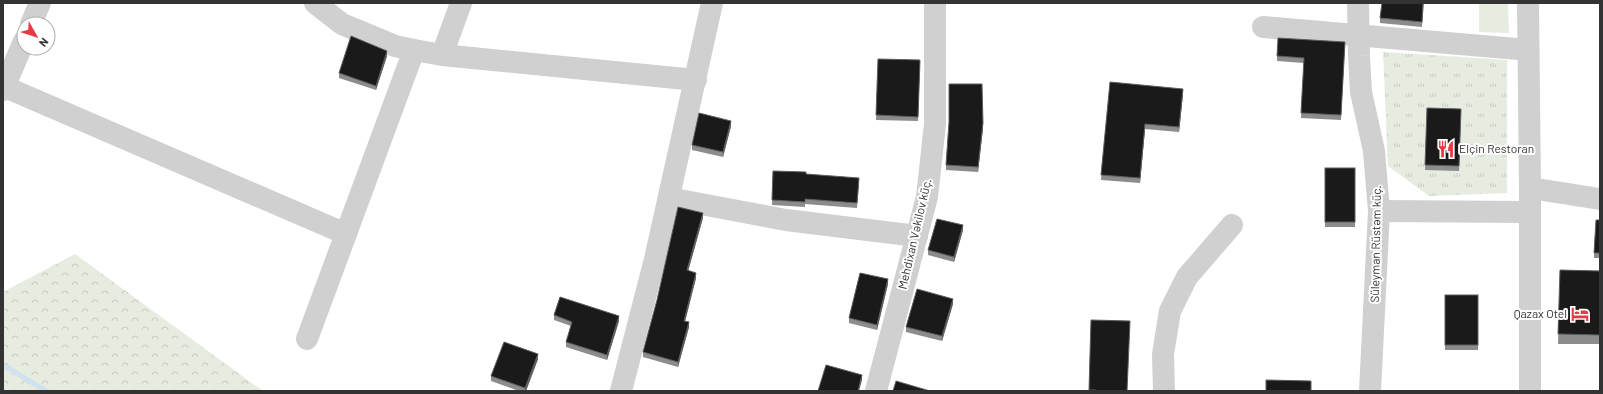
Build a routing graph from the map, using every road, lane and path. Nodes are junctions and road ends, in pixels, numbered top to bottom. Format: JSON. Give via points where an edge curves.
{"nodes":[{"id":1,"x":40,"y":3,"type":"edge"},
{"id":2,"x":315,"y":3,"type":"edge"},
{"id":3,"x":461,"y":3,"type":"edge"},
{"id":4,"x":712,"y":3,"type":"edge"},
{"id":5,"x":935,"y":3,"type":"edge"},
{"id":6,"x":1358,"y":3,"type":"edge"},
{"id":7,"x":1528,"y":3,"type":"edge"},
{"id":8,"x":34,"y":16,"type":"edge"},
{"id":9,"x":1263,"y":27,"type":"dead end"},
{"id":10,"x":1359,"y":36,"type":"junction"},
{"id":11,"x":414,"y":50,"type":"junction"},
{"id":12,"x":1528,"y":50,"type":"junction"},
{"id":13,"x":442,"y":55,"type":"junction"},
{"id":14,"x":18,"y":56,"type":"edge"},
{"id":15,"x":696,"y":80,"type":"junction"},
{"id":16,"x":4,"y":88,"type":"edge"},
{"id":17,"x":1530,"y":188,"type":"junction"},
{"id":18,"x":669,"y":198,"type":"junction"},
{"id":19,"x":1600,"y":199,"type":"edge"},
{"id":20,"x":1380,"y":211,"type":"junction"},
{"id":21,"x":1530,"y":212,"type":"junction"},
{"id":22,"x":1232,"y":225,"type":"dead end"},
{"id":23,"x":346,"y":234,"type":"junction"},
{"id":24,"x":916,"y":236,"type":"junction"},
{"id":25,"x":306,"y":339,"type":"dead end"},
{"id":26,"x":621,"y":391,"type":"edge"},
{"id":27,"x":876,"y":391,"type":"edge"},
{"id":28,"x":1164,"y":391,"type":"edge"},
{"id":29,"x":1370,"y":391,"type":"edge"},
{"id":30,"x":1530,"y":391,"type":"edge"}],
"edges":[{"from":1,"to":8,"type":"street"},
{"from":2,"to":11,"type":"street","via":[[342,24],[395,46]]},
{"from":3,"to":13,"type":"street"},
{"from":4,"to":15,"type":"street"},
{"from":5,"to":24,"type":"street","name":"Mehdixan Vəkilov küç.","via":[[935,124],[927,197]]},
{"from":6,"to":10,"type":"street","name":"Süleyman Rüstəm küç."},
{"from":7,"to":12,"type":"street"},
{"from":9,"to":10,"type":"street"},
{"from":10,"to":12,"type":"street"},
{"from":10,"to":20,"type":"street","name":"Süleyman Rüstəm küç.","via":[[1361,92],[1374,151]]},
{"from":11,"to":13,"type":"street"},
{"from":11,"to":23,"type":"street"},
{"from":12,"to":17,"type":"street"},
{"from":13,"to":15,"type":"street"},
{"from":14,"to":16,"type":"street"},
{"from":15,"to":18,"type":"street"},
{"from":16,"to":23,"type":"street"},
{"from":17,"to":19,"type":"street"},
{"from":17,"to":21,"type":"street"},
{"from":18,"to":24,"type":"street","via":[[786,220]]},
{"from":18,"to":26,"type":"street"},
{"from":20,"to":21,"type":"street"},
{"from":20,"to":29,"type":"street","name":"Süleyman Rüstəm küç."},
{"from":21,"to":30,"type":"street"},
{"from":22,"to":28,"type":"street","via":[[1187,277],[1170,311],[1163,354]]},
{"from":23,"to":25,"type":"street"},
{"from":24,"to":27,"type":"street","name":"Mehdixan Vəkilov küç."}]}
